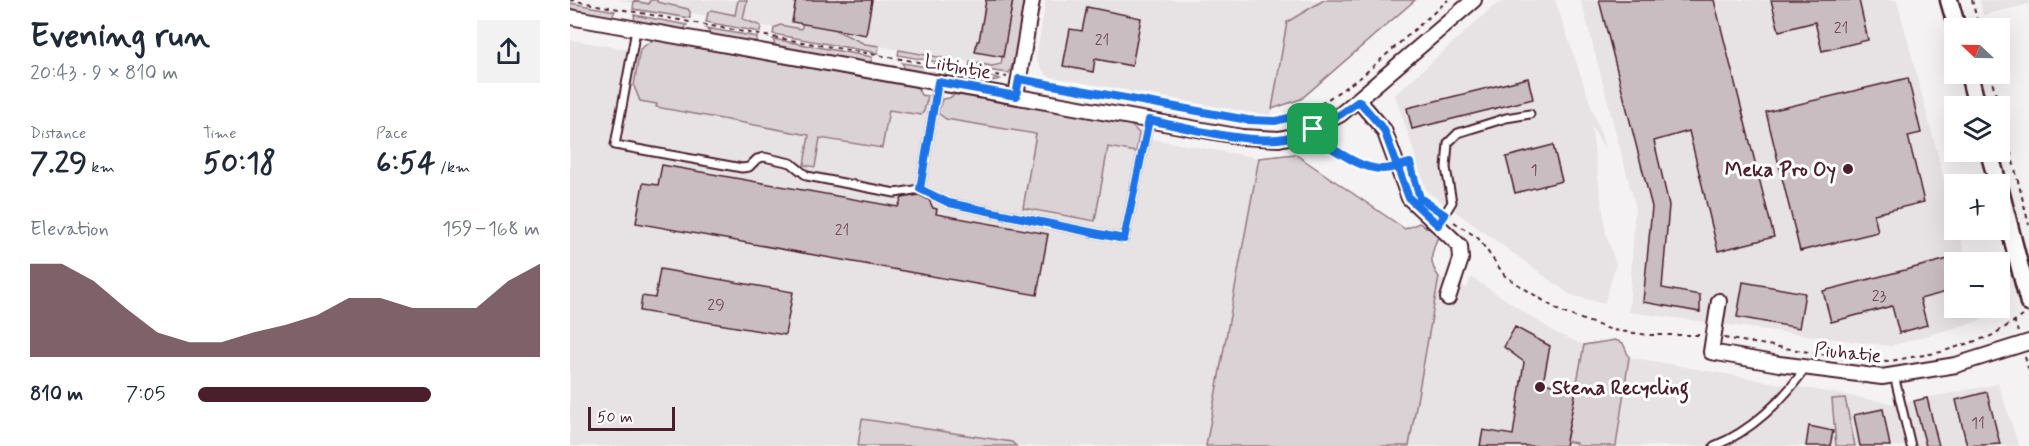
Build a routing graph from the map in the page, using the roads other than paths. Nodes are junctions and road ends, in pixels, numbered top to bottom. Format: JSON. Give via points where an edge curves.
{"nodes":[{"id":1,"x":1032,"y":0,"type":"edge"},
{"id":2,"x":1474,"y":0,"type":"edge"},
{"id":3,"x":1949,"y":0,"type":"edge"},
{"id":4,"x":570,"y":17,"type":"edge"},
{"id":5,"x":1954,"y":18,"type":"edge"},
{"id":6,"x":636,"y":30,"type":"junction"},
{"id":7,"x":938,"y":82,"type":"junction"},
{"id":8,"x":1016,"y":96,"type":"junction"},
{"id":9,"x":1359,"y":101,"type":"junction"},
{"id":10,"x":1530,"y":114,"type":"dead end"},
{"id":11,"x":1149,"y":120,"type":"junction"},
{"id":12,"x":920,"y":189,"type":"junction"},
{"id":13,"x":1441,"y":220,"type":"junction"},
{"id":14,"x":2010,"y":229,"type":"edge"},
{"id":15,"x":1448,"y":298,"type":"dead end"},
{"id":16,"x":1719,"y":301,"type":"dead end"},
{"id":17,"x":2029,"y":303,"type":"edge"},
{"id":18,"x":2029,"y":342,"type":"edge"},
{"id":19,"x":1806,"y":367,"type":"junction"},
{"id":20,"x":1894,"y":375,"type":"junction"},
{"id":21,"x":1714,"y":446,"type":"edge"},
{"id":22,"x":1911,"y":446,"type":"edge"}],
"edges":[{"from":1,"to":8,"type":"street"},
{"from":2,"to":9,"type":"street","name":"Liitintie"},
{"from":3,"to":5,"type":"street"},
{"from":4,"to":6,"type":"street","name":"Liitintie"},
{"from":6,"to":7,"type":"street","name":"Liitintie"},
{"from":6,"to":12,"type":"lane","via":[[615,145],[742,168],[764,157],[791,163],[807,176],[895,193]]},
{"from":7,"to":8,"type":"street","name":"Liitintie"},
{"from":7,"to":12,"type":"lane"},
{"from":8,"to":11,"type":"street","name":"Liitintie"},
{"from":9,"to":11,"type":"street","name":"Liitintie","via":[[1313,129],[1263,139]]},
{"from":9,"to":13,"type":"street","via":[[1384,130],[1409,198]]},
{"from":10,"to":13,"type":"lane","via":[[1458,133],[1448,143],[1446,168],[1452,202]]},
{"from":11,"to":12,"type":"lane","via":[[1124,239],[949,203]]},
{"from":13,"to":15,"type":"street","via":[[1460,246],[1461,259]]},
{"from":14,"to":17,"type":"street"},
{"from":16,"to":19,"type":"street","name":"Piuhatie","via":[[1711,352]]},
{"from":18,"to":20,"type":"street","name":"Piuhatie","via":[[1956,364]]},
{"from":19,"to":20,"type":"street","name":"Piuhatie","via":[[1882,377]]},
{"from":19,"to":21,"type":"lane","via":[[1762,417]]},
{"from":20,"to":22,"type":"lane"}]}
